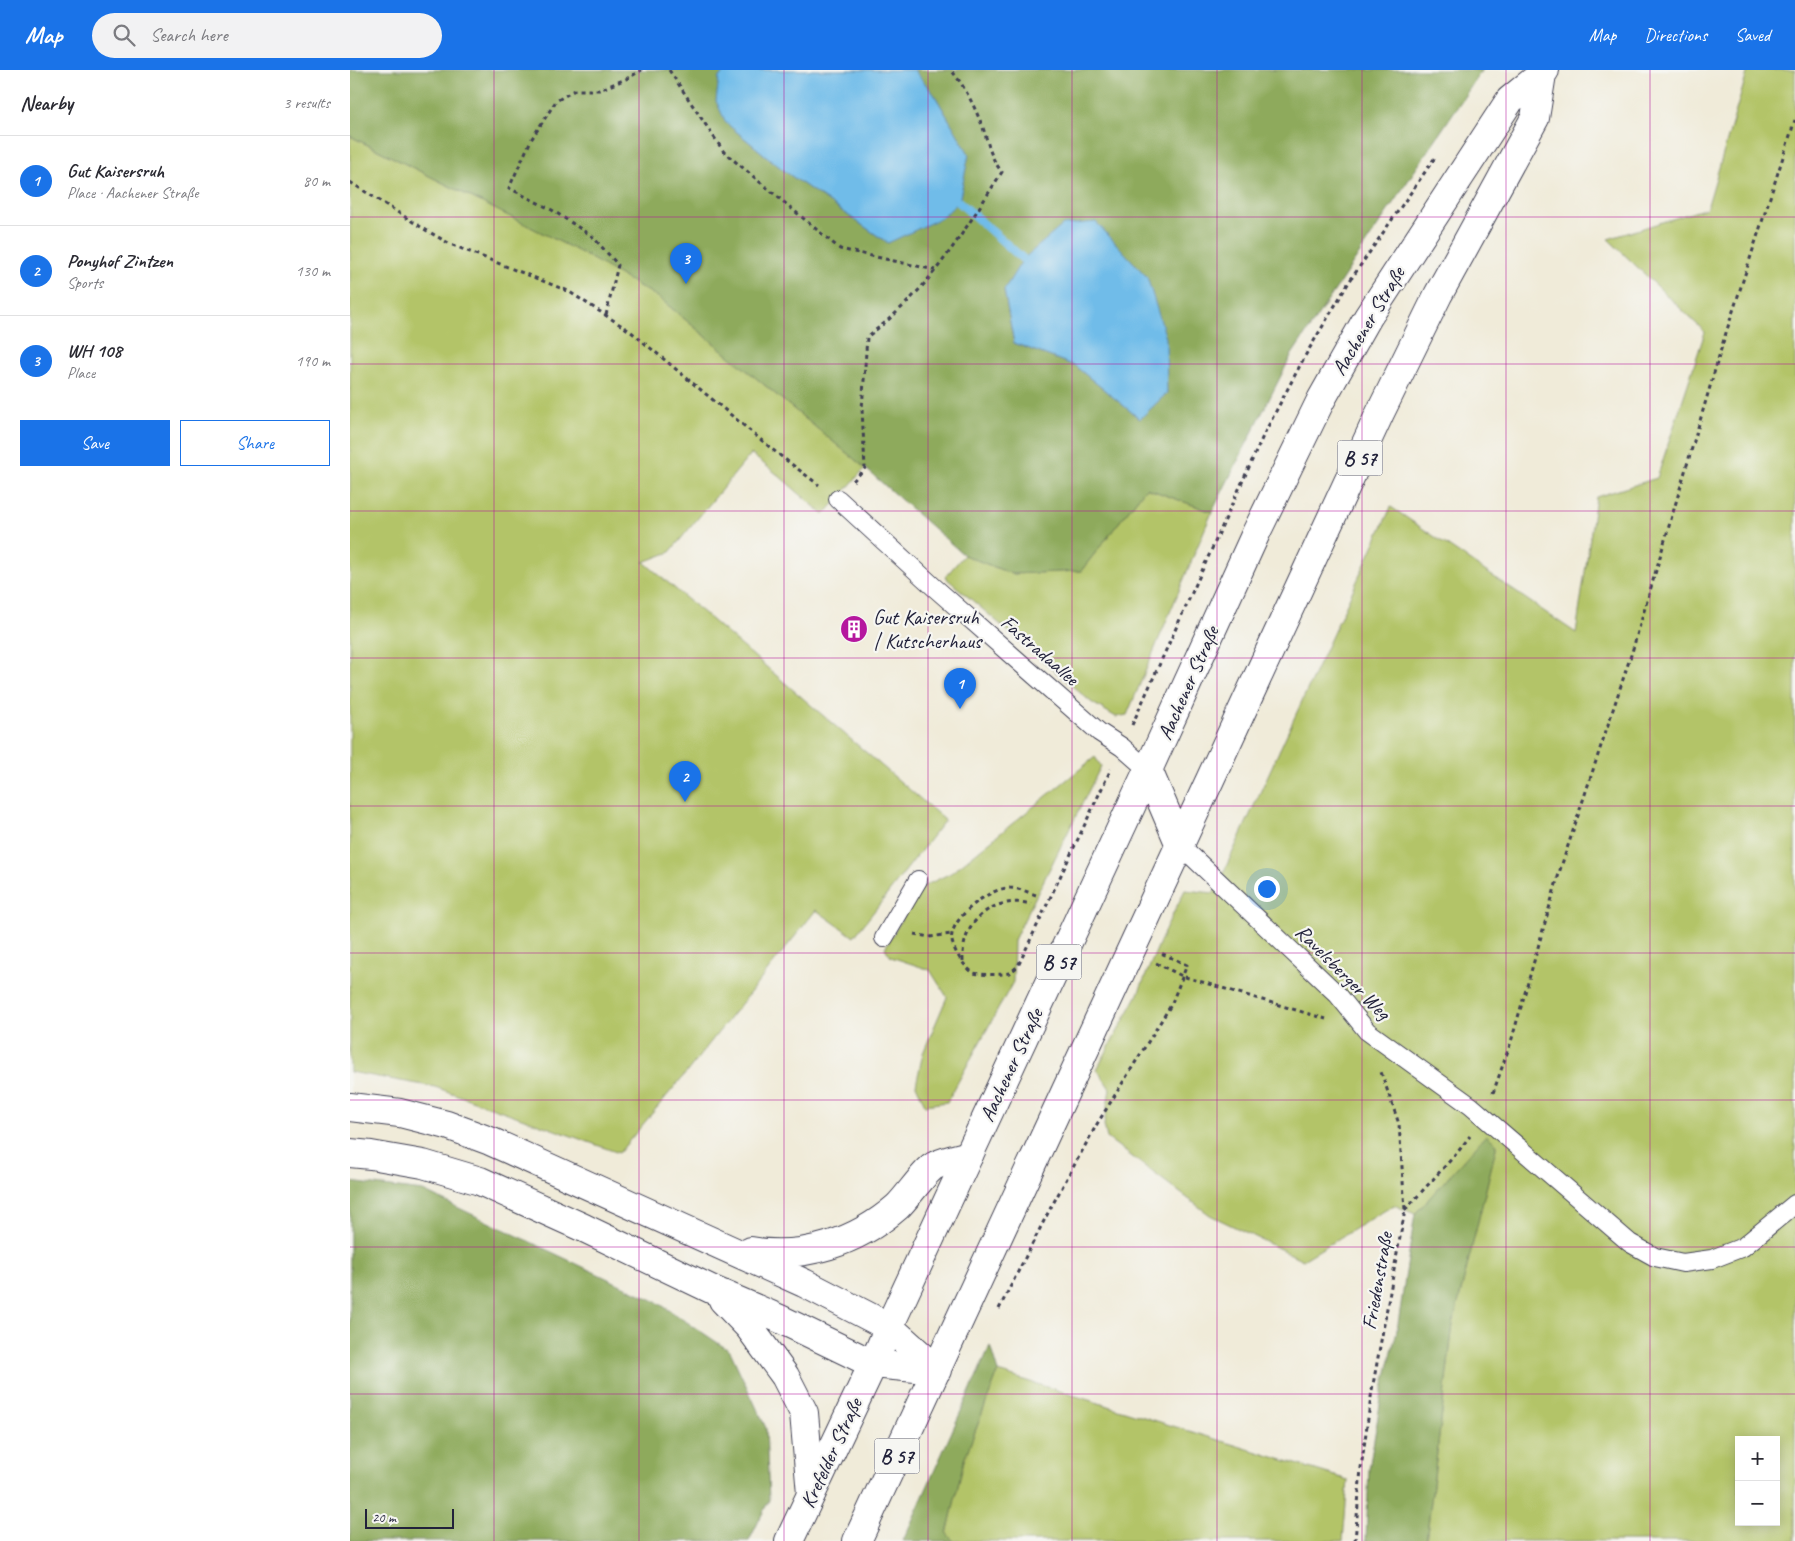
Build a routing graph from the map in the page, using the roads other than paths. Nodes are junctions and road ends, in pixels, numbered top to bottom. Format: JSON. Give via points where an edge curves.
{"nodes":[{"id":1,"x":1543,"y":72,"type":"edge"},
{"id":2,"x":838,"y":498,"type":"road end"},
{"id":3,"x":1148,"y":770,"type":"junction"},
{"id":4,"x":1180,"y":845,"type":"junction"},
{"id":5,"x":918,"y":880,"type":"dead end"},
{"id":6,"x":889,"y":930,"type":"road end"},
{"id":7,"x":350,"y":1107,"type":"edge"},
{"id":8,"x":350,"y":1153,"type":"edge"},
{"id":9,"x":969,"y":1155,"type":"junction"},
{"id":10,"x":1795,"y":1204,"type":"edge"},
{"id":11,"x":724,"y":1246,"type":"junction"},
{"id":12,"x":713,"y":1290,"type":"junction"},
{"id":13,"x":889,"y":1327,"type":"junction"},
{"id":14,"x":873,"y":1364,"type":"junction"},
{"id":15,"x":937,"y":1370,"type":"junction"},
{"id":16,"x":811,"y":1494,"type":"junction"},
{"id":17,"x":789,"y":1541,"type":"edge"},
{"id":18,"x":857,"y":1541,"type":"edge"}],
"edges":[{"from":1,"to":3,"type":"main road","name":"Aachener Straße","number":"B 57","via":[[1510,100],[1368,316],[1321,400],[1256,533]]},
{"from":1,"to":4,"type":"main road","name":"Aachener Straße","number":"B 57","via":[[1535,118],[1438,295]]},
{"from":2,"to":3,"type":"lane","name":"Fastradaallee","via":[[1099,732]]},
{"from":3,"to":4,"type":"main road"},
{"from":3,"to":9,"type":"main road","name":"Aachener Straße","number":"B 57"},
{"from":4,"to":10,"type":"lane","name":"Ravelsberger Weg","via":[[1338,995],[1367,1031],[1471,1106],[1630,1244],[1654,1257],[1682,1263],[1712,1259],[1743,1247]]},
{"from":4,"to":15,"type":"main road","name":"Aachener Straße","number":"B 57"},
{"from":5,"to":6,"type":"lane"},
{"from":7,"to":11,"type":"main road","via":[[400,1112],[447,1125],[490,1141]]},
{"from":8,"to":12,"type":"main road","via":[[423,1164],[480,1182]]},
{"from":9,"to":11,"type":"main road","via":[[934,1165],[898,1206],[871,1228],[834,1244],[786,1254]]},
{"from":9,"to":13,"type":"main road","name":"Aachener Straße","number":"B 57"},
{"from":11,"to":13,"type":"main road"},
{"from":12,"to":14,"type":"main road"},
{"from":12,"to":16,"type":"main road","via":[[754,1334],[785,1376],[804,1412]]},
{"from":13,"to":14,"type":"main road","name":"Krefelder Straße","number":"B 57"},
{"from":13,"to":15,"type":"main road"},
{"from":14,"to":15,"type":"main road"},
{"from":14,"to":16,"type":"main road","name":"Krefelder Straße","number":"B 57"},
{"from":15,"to":18,"type":"main road","number":"B 57"},
{"from":16,"to":17,"type":"main road","name":"Krefelder Straße","number":"B 57"}]}
